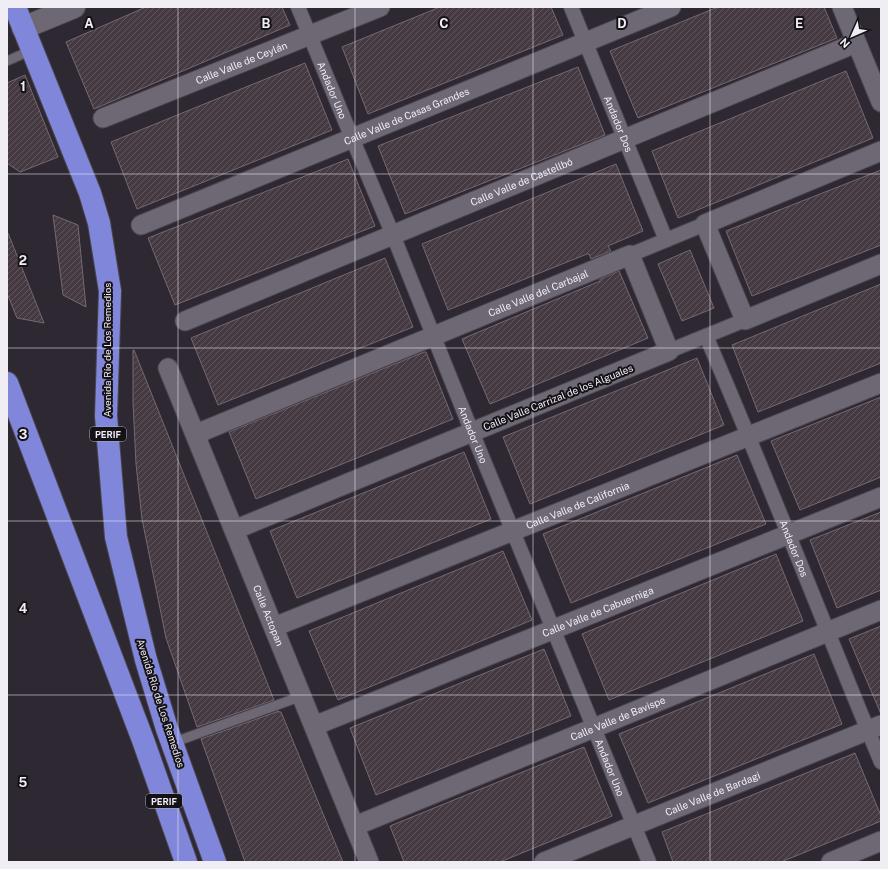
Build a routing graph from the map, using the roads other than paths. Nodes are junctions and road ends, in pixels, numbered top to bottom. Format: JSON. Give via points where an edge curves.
{"nodes":[{"id":1,"x":15,"y":7,"type":"edge"},
{"id":2,"x":74,"y":7,"type":"edge"},
{"id":3,"x":298,"y":7,"type":"edge"},
{"id":4,"x":380,"y":7,"type":"edge"},
{"id":5,"x":571,"y":7,"type":"edge"},
{"id":6,"x":671,"y":7,"type":"edge"},
{"id":7,"x":844,"y":8,"type":"edge"},
{"id":8,"x":23,"y":28,"type":"junction"},
{"id":9,"x":309,"y":35,"type":"junction"},
{"id":10,"x":586,"y":42,"type":"junction"},
{"id":11,"x":856,"y":43,"type":"junction"},
{"id":12,"x":32,"y":50,"type":"junction"},
{"id":13,"x":7,"y":60,"type":"edge"},
{"id":14,"x":877,"y":81,"type":"edge"},
{"id":15,"x":881,"y":102,"type":"edge"},
{"id":16,"x":103,"y":118,"type":"dead end"},
{"id":17,"x":352,"y":138,"type":"junction"},
{"id":18,"x":625,"y":139,"type":"junction"},
{"id":19,"x":881,"y":151,"type":"edge"},
{"id":20,"x":705,"y":224,"type":"junction"},
{"id":21,"x":141,"y":225,"type":"dead end"},
{"id":22,"x":393,"y":235,"type":"junction"},
{"id":23,"x":666,"y":240,"type":"junction"},
{"id":24,"x":630,"y":254,"type":"junction"},
{"id":25,"x":881,"y":264,"type":"edge"},
{"id":26,"x":745,"y":320,"type":"junction"},
{"id":27,"x":186,"y":321,"type":"dead end"},
{"id":28,"x":433,"y":336,"type":"junction"},
{"id":29,"x":706,"y":336,"type":"junction"},
{"id":30,"x":669,"y":351,"type":"junction"},
{"id":31,"x":168,"y":368,"type":"dead end"},
{"id":32,"x":881,"y":382,"type":"edge"},
{"id":33,"x":7,"y":383,"type":"edge"},
{"id":34,"x":472,"y":432,"type":"junction"},
{"id":35,"x":196,"y":434,"type":"junction"},
{"id":36,"x":749,"y":435,"type":"junction"},
{"id":37,"x":881,"y":497,"type":"edge"},
{"id":38,"x":234,"y":530,"type":"junction"},
{"id":39,"x":513,"y":530,"type":"junction"},
{"id":40,"x":789,"y":534,"type":"junction"},
{"id":41,"x":881,"y":610,"type":"edge"},
{"id":42,"x":274,"y":626,"type":"junction"},
{"id":43,"x":553,"y":630,"type":"junction"},
{"id":44,"x":827,"y":632,"type":"junction"},
{"id":45,"x":302,"y":696,"type":"junction"},
{"id":46,"x":314,"y":726,"type":"junction"},
{"id":47,"x":874,"y":727,"type":"edge"},
{"id":48,"x":594,"y":728,"type":"junction"},
{"id":49,"x":172,"y":743,"type":"junction"},
{"id":50,"x":881,"y":762,"type":"edge"},
{"id":51,"x":634,"y":825,"type":"junction"},
{"id":52,"x":355,"y":826,"type":"junction"},
{"id":53,"x":881,"y":841,"type":"edge"},
{"id":54,"x":186,"y":862,"type":"edge"},
{"id":55,"x":215,"y":862,"type":"edge"},
{"id":56,"x":369,"y":862,"type":"edge"},
{"id":57,"x":544,"y":862,"type":"edge"},
{"id":58,"x":649,"y":862,"type":"edge"},
{"id":59,"x":830,"y":862,"type":"edge"}],
"edges":[{"from":1,"to":8,"type":"highway","name":"Avenida Río de Los Remedios","number":"PERIF"},
{"from":2,"to":8,"type":"street"},
{"from":3,"to":9,"type":"street","name":"Andador Uno"},
{"from":4,"to":9,"type":"street","name":"Calle Valle de Ceylán"},
{"from":5,"to":10,"type":"street","name":"Andador Dos"},
{"from":6,"to":10,"type":"street","name":"Calle Valle de Casas Grandes"},
{"from":7,"to":11,"type":"street"},
{"from":8,"to":12,"type":"highway","name":"Avenida Río de Los Remedios","number":"PERIF"},
{"from":9,"to":16,"type":"street","name":"Calle Valle de Ceylán"},
{"from":9,"to":17,"type":"street","name":"Andador Uno"},
{"from":10,"to":17,"type":"street","name":"Calle Valle de Casas Grandes"},
{"from":10,"to":18,"type":"street","name":"Andador Dos"},
{"from":11,"to":14,"type":"street"},
{"from":11,"to":18,"type":"street","name":"Calle Valle de Castellbó"},
{"from":12,"to":13,"type":"lane"},
{"from":12,"to":49,"type":"highway","name":"Avenida Río de Los Remedios","number":"PERIF","via":[[90,194],[99,223],[110,291],[106,416],[116,538],[146,660]]},
{"from":14,"to":15,"type":"street"},
{"from":17,"to":21,"type":"street","name":"Calle Valle de Casas Grandes"},
{"from":17,"to":22,"type":"street","name":"Andador Uno"},
{"from":18,"to":22,"type":"street","name":"Calle Valle de Castellbó"},
{"from":18,"to":23,"type":"street","name":"Andador Dos"},
{"from":19,"to":20,"type":"street","name":"Calle Valle del Carbajal"},
{"from":20,"to":23,"type":"street","name":"Calle Valle del Carbajal"},
{"from":20,"to":26,"type":"street"},
{"from":22,"to":27,"type":"street","name":"Calle Valle de Castellbó"},
{"from":22,"to":28,"type":"street","name":"Andador Uno"},
{"from":23,"to":24,"type":"street","name":"Calle Valle del Carbajal"},
{"from":24,"to":28,"type":"street","name":"Calle Valle del Carbajal"},
{"from":24,"to":30,"type":"street"},
{"from":25,"to":26,"type":"street","name":"Calle Valle Carrizal de los Alguales"},
{"from":26,"to":29,"type":"street","name":"Calle Valle Carrizal de los Alguales"},
{"from":28,"to":34,"type":"street","name":"Andador Uno"},
{"from":28,"to":35,"type":"street","name":"Calle Valle del Carbajal"},
{"from":29,"to":30,"type":"street","name":"Calle Valle Carrizal de los Alguales"},
{"from":29,"to":36,"type":"street","name":"Andador Dos"},
{"from":30,"to":34,"type":"street","name":"Calle Valle Carrizal de los Alguales"},
{"from":31,"to":35,"type":"street","name":"Calle Actopan"},
{"from":32,"to":36,"type":"street","name":"Calle Valle de California"},
{"from":33,"to":54,"type":"highway","number":"PERIF"},
{"from":34,"to":38,"type":"street","name":"Calle Valle Carrizal de los Alguales"},
{"from":34,"to":39,"type":"street","name":"Andador Uno"},
{"from":35,"to":38,"type":"street","name":"Calle Actopan"},
{"from":36,"to":39,"type":"street","name":"Calle Valle de California"},
{"from":36,"to":40,"type":"street","name":"Andador Dos"},
{"from":37,"to":40,"type":"street","name":"Calle Valle de Cabuerniga"},
{"from":38,"to":42,"type":"street","name":"Calle Actopan"},
{"from":39,"to":42,"type":"street","name":"Calle Valle de California"},
{"from":39,"to":43,"type":"street","name":"Andador Uno"},
{"from":40,"to":43,"type":"street","name":"Calle Valle de Cabuerniga"},
{"from":40,"to":44,"type":"street","name":"Andador Dos"},
{"from":41,"to":44,"type":"street","name":"Calle Valle de Bavispe"},
{"from":42,"to":45,"type":"street","name":"Calle Actopan"},
{"from":43,"to":46,"type":"street","name":"Calle Valle de Cabuerniga"},
{"from":43,"to":48,"type":"street","name":"Andador Uno"},
{"from":44,"to":47,"type":"street","name":"Andador Dos"},
{"from":44,"to":48,"type":"street","name":"Calle Valle de Bavispe"},
{"from":45,"to":46,"type":"street","name":"Calle Actopan"},
{"from":45,"to":49,"type":"lane"},
{"from":46,"to":52,"type":"street","name":"Calle Actopan"},
{"from":47,"to":50,"type":"street","name":"Andador Dos"},
{"from":47,"to":51,"type":"street","name":"Calle Valle de Bardagi"},
{"from":48,"to":51,"type":"street","name":"Andador Uno"},
{"from":48,"to":52,"type":"street","name":"Calle Valle de Bavispe"},
{"from":49,"to":55,"type":"highway","name":"Avenida Río de Los Remedios","number":"PERIF"},
{"from":51,"to":57,"type":"street","name":"Calle Valle de Bardagi"},
{"from":51,"to":58,"type":"street","name":"Andador Uno"},
{"from":52,"to":56,"type":"street","name":"Calle Actopan"},
{"from":53,"to":59,"type":"street"}]}
